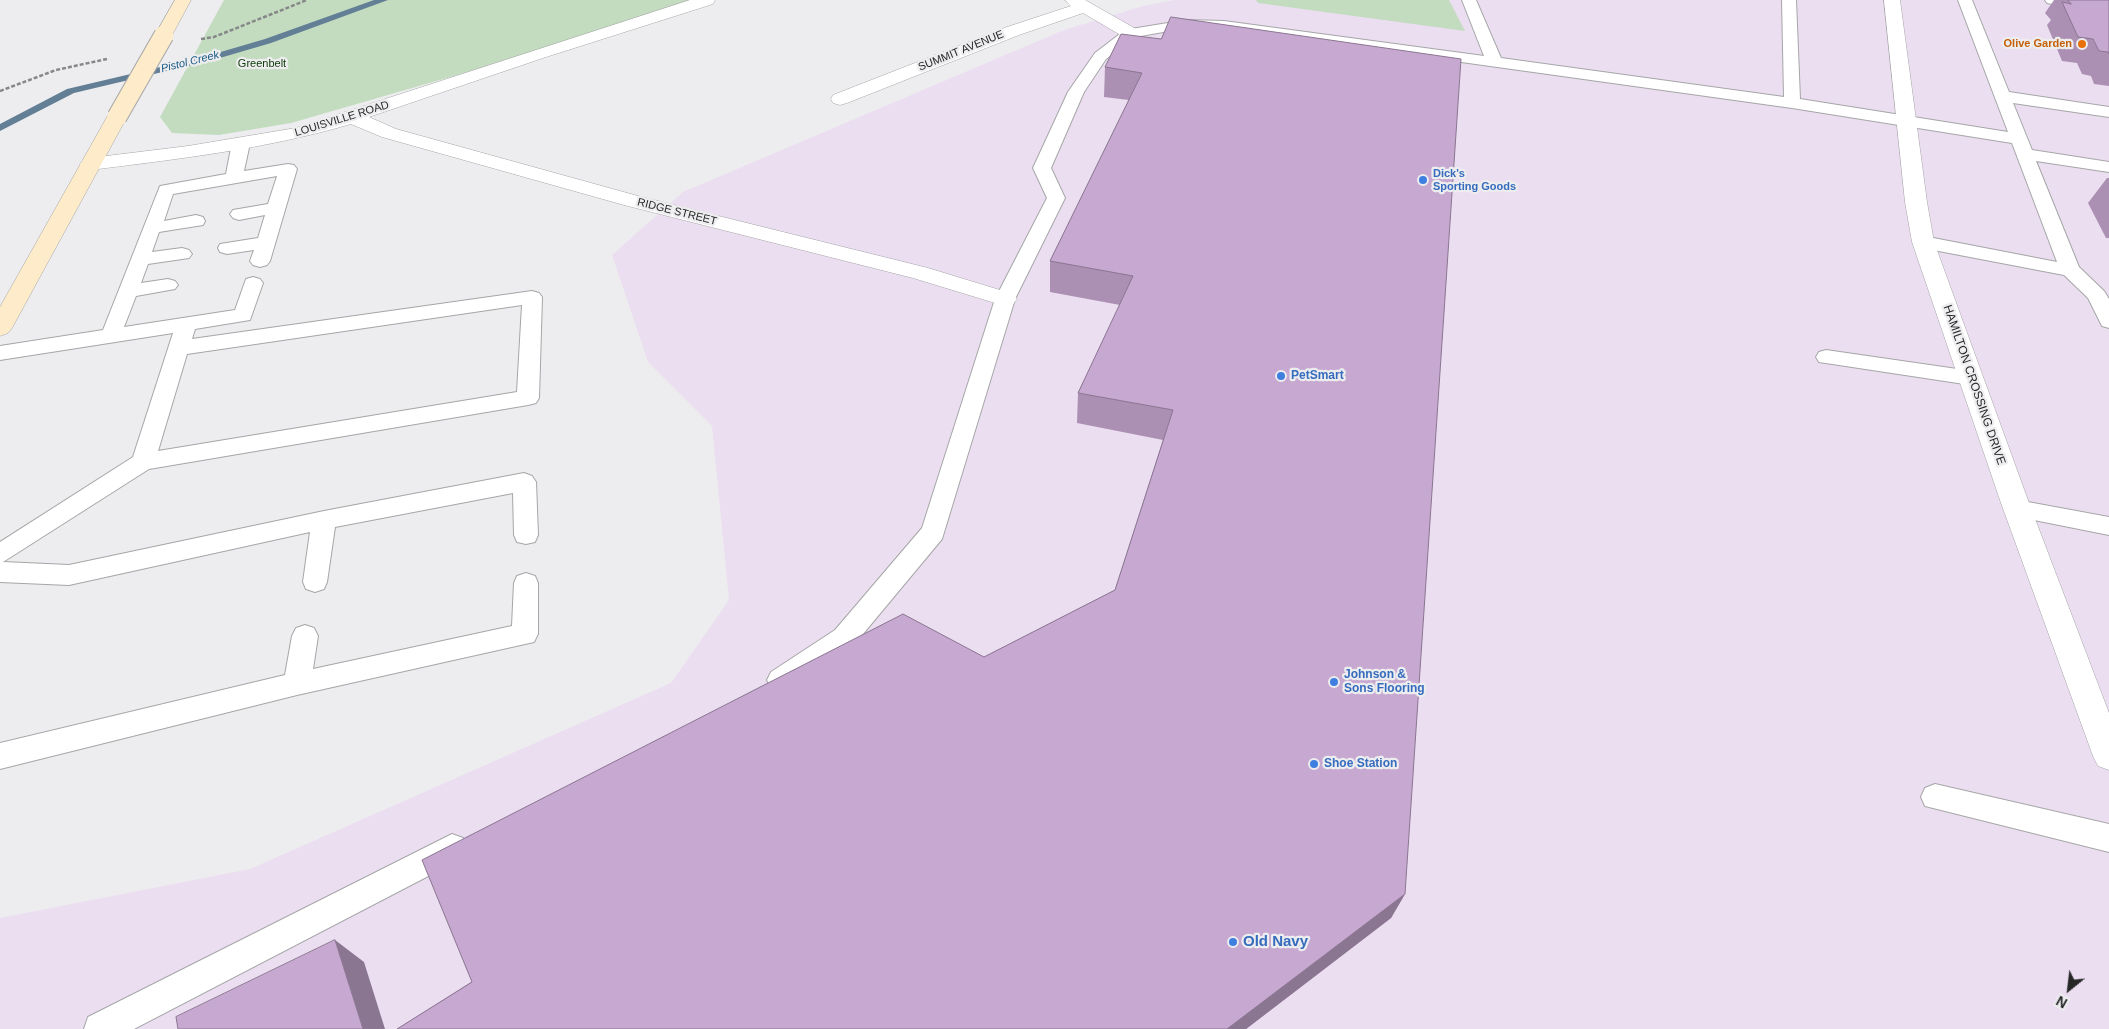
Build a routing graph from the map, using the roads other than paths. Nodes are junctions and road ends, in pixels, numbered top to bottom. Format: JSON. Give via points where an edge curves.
{"nodes":[{"id":1,"x":184,"y":0,"type":"edge"},
{"id":2,"x":707,"y":0,"type":"edge"},
{"id":3,"x":1469,"y":0,"type":"edge"},
{"id":4,"x":1790,"y":0,"type":"edge"},
{"id":5,"x":1892,"y":0,"type":"edge"},
{"id":6,"x":1965,"y":0,"type":"edge"},
{"id":7,"x":2052,"y":0,"type":"edge"},
{"id":8,"x":1078,"y":3,"type":"edge"},
{"id":9,"x":2109,"y":8,"type":"edge"},
{"id":10,"x":1130,"y":33,"type":"junction"},
{"id":11,"x":1494,"y":61,"type":"junction"},
{"id":12,"x":2002,"y":96,"type":"junction"},
{"id":13,"x":840,"y":99,"type":"dead end"},
{"id":14,"x":1792,"y":103,"type":"junction"},
{"id":15,"x":2109,"y":112,"type":"edge"},
{"id":16,"x":352,"y":117,"type":"junction"},
{"id":17,"x":1908,"y":123,"type":"junction"},
{"id":18,"x":241,"y":143,"type":"junction"},
{"id":19,"x":2022,"y":147,"type":"junction"},
{"id":20,"x":90,"y":164,"type":"junction"},
{"id":21,"x":2109,"y":167,"type":"edge"},
{"id":22,"x":234,"y":178,"type":"junction"},
{"id":23,"x":276,"y":208,"type":"junction"},
{"id":24,"x":239,"y":214,"type":"dead end"},
{"id":25,"x":196,"y":221,"type":"dead end"},
{"id":26,"x":152,"y":228,"type":"junction"},
{"id":27,"x":1924,"y":242,"type":"junction"},
{"id":28,"x":227,"y":248,"type":"dead end"},
{"id":29,"x":182,"y":254,"type":"dead end"},
{"id":30,"x":140,"y":259,"type":"junction"},
{"id":31,"x":2070,"y":270,"type":"junction"},
{"id":32,"x":253,"y":283,"type":"dead end"},
{"id":33,"x":168,"y":285,"type":"dead end"},
{"id":34,"x":128,"y":291,"type":"junction"},
{"id":35,"x":2103,"y":296,"type":"edge"},
{"id":36,"x":1005,"y":299,"type":"junction"},
{"id":37,"x":2109,"y":321,"type":"edge"},
{"id":38,"x":186,"y":324,"type":"junction"},
{"id":39,"x":0,"y":328,"type":"edge"},
{"id":40,"x":111,"y":335,"type":"junction"},
{"id":41,"x":179,"y":348,"type":"junction"},
{"id":42,"x":0,"y":353,"type":"edge"},
{"id":43,"x":1826,"y":357,"type":"dead end"},
{"id":44,"x":1971,"y":378,"type":"junction"},
{"id":45,"x":143,"y":462,"type":"junction"},
{"id":46,"x":2017,"y":509,"type":"junction"},
{"id":47,"x":324,"y":520,"type":"junction"},
{"id":48,"x":2109,"y":526,"type":"edge"},
{"id":49,"x":526,"y":535,"type":"dead end"},
{"id":50,"x":0,"y":554,"type":"edge"},
{"id":51,"x":0,"y":572,"type":"edge"},
{"id":52,"x":315,"y":582,"type":"dead end"},
{"id":53,"x":526,"y":584,"type":"dead end"},
{"id":54,"x":305,"y":636,"type":"dead end"},
{"id":55,"x":297,"y":684,"type":"junction"},
{"id":56,"x":762,"y":689,"type":"edge"},
{"id":57,"x":0,"y":756,"type":"edge"},
{"id":58,"x":2109,"y":756,"type":"edge"},
{"id":59,"x":1935,"y":797,"type":"dead end"},
{"id":60,"x":2109,"y":838,"type":"edge"},
{"id":61,"x":471,"y":839,"type":"edge"},
{"id":62,"x":100,"y":1029,"type":"edge"}],
"edges":[{"from":1,"to":20,"type":"main road","bridge":true},
{"from":2,"to":16,"type":"street","name":"LOUISVILLE ROAD","via":[[540,52]]},
{"from":3,"to":11,"type":"lane"},
{"from":4,"to":14,"type":"lane"},
{"from":5,"to":17,"type":"street","name":"HAMILTON CROSSING DRIVE"},
{"from":6,"to":12,"type":"lane"},
{"from":7,"to":9,"type":"lane"},
{"from":8,"to":10,"type":"street"},
{"from":8,"to":13,"type":"street","name":"SUMMIT AVENUE"},
{"from":10,"to":11,"type":"lane","via":[[1186,24],[1224,24]]},
{"from":10,"to":36,"type":"lane","via":[[1100,56],[1076,92],[1042,168],[1056,198]]},
{"from":11,"to":14,"type":"lane"},
{"from":12,"to":15,"type":"lane"},
{"from":12,"to":19,"type":"lane"},
{"from":14,"to":17,"type":"lane"},
{"from":16,"to":18,"type":"street","name":"LOUISVILLE ROAD","via":[[299,133]]},
{"from":16,"to":36,"type":"street","name":"RIDGE STREET","via":[[389,133],[603,193],[920,273]]},
{"from":17,"to":19,"type":"lane"},
{"from":17,"to":27,"type":"street","name":"HAMILTON CROSSING DRIVE","via":[[1916,202]]},
{"from":18,"to":20,"type":"street","name":"LOUISVILLE ROAD"},
{"from":18,"to":22,"type":"lane"},
{"from":19,"to":21,"type":"lane"},
{"from":19,"to":31,"type":"lane"},
{"from":20,"to":39,"type":"main road"},
{"from":22,"to":23,"type":"lane","via":[[288,169]]},
{"from":22,"to":26,"type":"lane","via":[[166,190]]},
{"from":23,"to":24,"type":"lane"},
{"from":23,"to":28,"type":"lane","via":[[263,252]]},
{"from":25,"to":26,"type":"lane"},
{"from":26,"to":30,"type":"lane"},
{"from":27,"to":31,"type":"lane"},
{"from":27,"to":44,"type":"street","name":"HAMILTON CROSSING DRIVE"},
{"from":29,"to":30,"type":"lane"},
{"from":30,"to":34,"type":"lane"},
{"from":31,"to":35,"type":"lane"},
{"from":32,"to":38,"type":"lane","via":[[243,314]]},
{"from":33,"to":34,"type":"lane"},
{"from":34,"to":40,"type":"lane"},
{"from":35,"to":37,"type":"lane"},
{"from":36,"to":56,"type":"lane","via":[[933,532],[844,638]]},
{"from":38,"to":40,"type":"lane"},
{"from":38,"to":41,"type":"lane"},
{"from":40,"to":42,"type":"lane"},
{"from":41,"to":45,"type":"lane"},
{"from":41,"to":45,"type":"lane","via":[[532,297],[528,398]]},
{"from":43,"to":44,"type":"lane"},
{"from":44,"to":46,"type":"street","name":"HAMILTON CROSSING DRIVE"},
{"from":45,"to":50,"type":"lane"},
{"from":46,"to":48,"type":"lane"},
{"from":46,"to":58,"type":"street","name":"HAMILTON CROSSING DRIVE"},
{"from":47,"to":49,"type":"lane","via":[[524,482]]},
{"from":47,"to":51,"type":"lane","via":[[69,575]]},
{"from":47,"to":52,"type":"lane"},
{"from":53,"to":55,"type":"lane","via":[[525,634]]},
{"from":54,"to":55,"type":"lane"},
{"from":55,"to":57,"type":"lane"},
{"from":59,"to":60,"type":"lane"},
{"from":61,"to":62,"type":"lane"}]}
